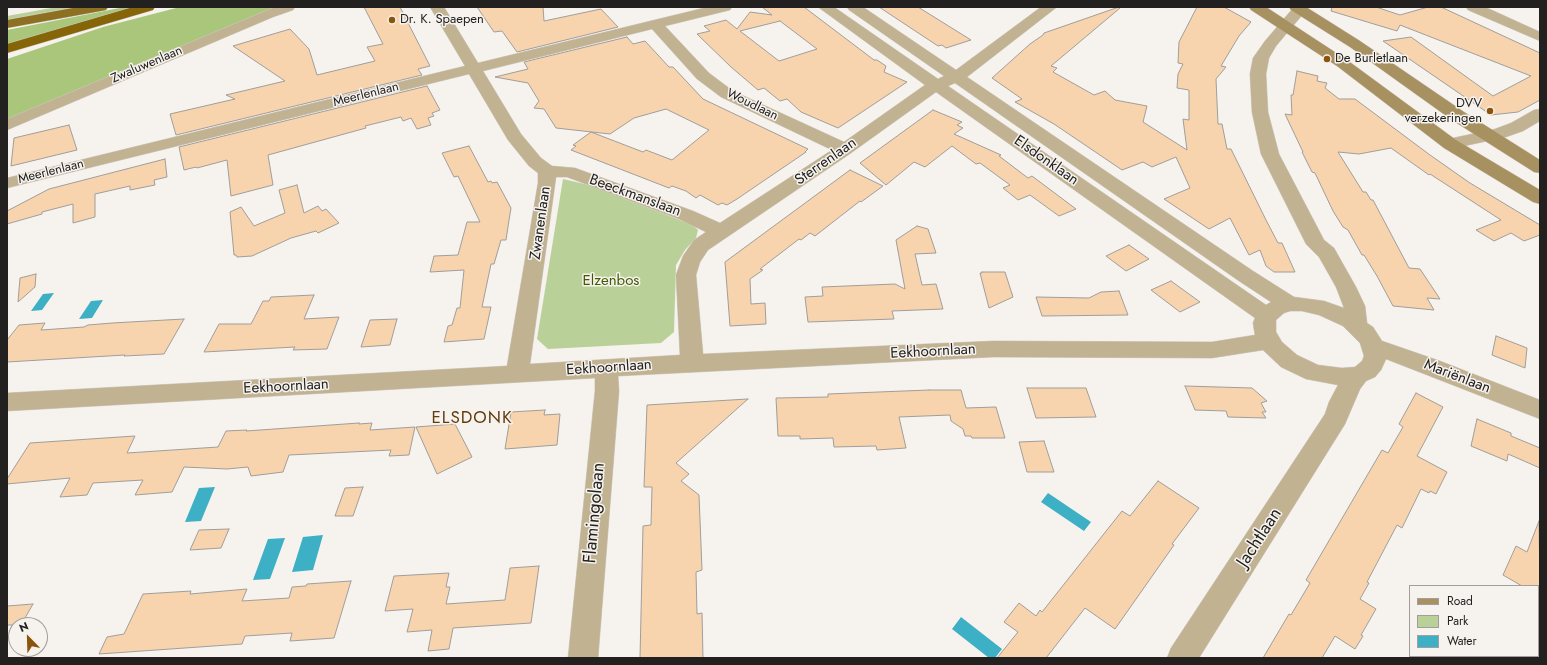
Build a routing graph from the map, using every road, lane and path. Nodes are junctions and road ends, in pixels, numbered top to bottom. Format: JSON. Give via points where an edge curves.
{"nodes":[{"id":1,"x":38,"y":7,"type":"edge"},
{"id":2,"x":101,"y":7,"type":"edge"},
{"id":3,"x":148,"y":7,"type":"edge"},
{"id":4,"x":288,"y":7,"type":"edge"},
{"id":5,"x":437,"y":7,"type":"edge"},
{"id":6,"x":725,"y":7,"type":"edge"},
{"id":7,"x":825,"y":7,"type":"edge"},
{"id":8,"x":854,"y":7,"type":"edge"},
{"id":9,"x":1050,"y":7,"type":"edge"},
{"id":10,"x":1256,"y":7,"type":"edge"},
{"id":11,"x":1473,"y":7,"type":"edge"},
{"id":12,"x":1299,"y":8,"type":"edge"},
{"id":13,"x":7,"y":13,"type":"edge"},
{"id":14,"x":7,"y":24,"type":"edge"},
{"id":15,"x":655,"y":24,"type":"junction"},
{"id":16,"x":1287,"y":26,"type":"junction"},
{"id":17,"x":1540,"y":37,"type":"edge"},
{"id":18,"x":7,"y":49,"type":"edge"},
{"id":19,"x":474,"y":68,"type":"junction"},
{"id":20,"x":957,"y":77,"type":"junction"},
{"id":21,"x":935,"y":85,"type":"junction"},
{"id":22,"x":1540,"y":114,"type":"edge"},
{"id":23,"x":7,"y":125,"type":"edge"},
{"id":24,"x":1487,"y":136,"type":"junction"},
{"id":25,"x":1450,"y":144,"type":"junction"},
{"id":26,"x":845,"y":149,"type":"junction"},
{"id":27,"x":1540,"y":168,"type":"edge"},
{"id":28,"x":546,"y":171,"type":"junction"},
{"id":29,"x":7,"y":183,"type":"edge"},
{"id":30,"x":1540,"y":198,"type":"edge"},
{"id":31,"x":720,"y":231,"type":"junction"},
{"id":32,"x":1346,"y":287,"type":"junction"},
{"id":33,"x":1290,"y":304,"type":"junction"},
{"id":34,"x":1324,"y":308,"type":"junction"},
{"id":35,"x":1267,"y":316,"type":"junction"},
{"id":36,"x":1358,"y":326,"type":"junction"},
{"id":37,"x":1269,"y":341,"type":"junction"},
{"id":38,"x":1373,"y":347,"type":"junction"},
{"id":39,"x":1212,"y":350,"type":"junction"},
{"id":40,"x":1289,"y":361,"type":"junction"},
{"id":41,"x":692,"y":363,"type":"junction"},
{"id":42,"x":606,"y":368,"type":"junction"},
{"id":43,"x":516,"y":374,"type":"junction"},
{"id":44,"x":1323,"y":375,"type":"junction"},
{"id":45,"x":1358,"y":375,"type":"junction"},
{"id":46,"x":7,"y":402,"type":"edge"},
{"id":47,"x":1540,"y":410,"type":"edge"},
{"id":48,"x":1336,"y":417,"type":"junction"},
{"id":49,"x":583,"y":658,"type":"edge"},
{"id":50,"x":1182,"y":658,"type":"edge"}],
"edges":[{"from":1,"to":13,"type":"highway"},
{"from":2,"to":14,"type":"highway"},
{"from":3,"to":18,"type":"highway"},
{"from":4,"to":23,"type":"street","name":"Zwaluwenlaan"},
{"from":5,"to":19,"type":"street","name":"Zwanenlaan"},
{"from":6,"to":15,"type":"street","name":"Meerlenlaan"},
{"from":7,"to":21,"type":"street","name":"Elsdonklaan"},
{"from":8,"to":20,"type":"street","name":"Elsdonklaan"},
{"from":9,"to":20,"type":"street","name":"Sterrenlaan"},
{"from":10,"to":16,"type":"main road"},
{"from":11,"to":17,"type":"street"},
{"from":12,"to":16,"type":"street"},
{"from":12,"to":24,"type":"main road"},
{"from":15,"to":19,"type":"street","name":"Meerlenlaan"},
{"from":15,"to":26,"type":"street","name":"Woudlaan","via":[[703,76],[727,94]]},
{"from":16,"to":25,"type":"main road","via":[[1342,63]]},
{"from":16,"to":32,"type":"street","via":[[1261,58],[1258,74],[1260,112],[1270,154],[1316,244],[1327,253]]},
{"from":19,"to":28,"type":"street","name":"Zwanenlaan","via":[[514,136],[535,162]]},
{"from":19,"to":29,"type":"street","name":"Meerlenlaan"},
{"from":20,"to":21,"type":"street","name":"Sterrenlaan"},
{"from":20,"to":33,"type":"street","name":"Elsdonklaan"},
{"from":21,"to":26,"type":"street","name":"Sterrenlaan"},
{"from":21,"to":35,"type":"street","name":"Elsdonklaan"},
{"from":22,"to":24,"type":"street","via":[[1517,127]]},
{"from":24,"to":25,"type":"street"},
{"from":24,"to":27,"type":"main road"},
{"from":25,"to":30,"type":"main road"},
{"from":26,"to":31,"type":"street","name":"Sterrenlaan","via":[[733,225]]},
{"from":28,"to":31,"type":"street","name":"Beeckmanslaan","via":[[569,172],[686,215]]},
{"from":28,"to":43,"type":"street","name":"Zwanenlaan","via":[[547,183]]},
{"from":31,"to":41,"type":"street","name":"Sterrenlaan","via":[[702,245],[690,261],[686,275]]},
{"from":32,"to":34,"type":"street","via":[[1338,301]]},
{"from":32,"to":36,"type":"street","via":[[1354,306]]},
{"from":33,"to":34,"type":"street","name":"Elsdonklaan"},
{"from":33,"to":35,"type":"street","name":"Elsdonklaan","via":[[1276,308]]},
{"from":34,"to":36,"type":"street","name":"Elsdonklaan"},
{"from":35,"to":37,"type":"street","via":[[1264,323]]},
{"from":36,"to":38,"type":"street","name":"Elsdonklaan"},
{"from":37,"to":39,"type":"street","name":"Eekhoornlaan"},
{"from":37,"to":40,"type":"street"},
{"from":38,"to":45,"type":"street","via":[[1373,364],[1367,371]]},
{"from":38,"to":47,"type":"street","name":"Mariënlaan","via":[[1432,367]]},
{"from":39,"to":40,"type":"street","name":"Eekhoornlaan","via":[[1237,356]]},
{"from":39,"to":41,"type":"street","name":"Eekhoornlaan","via":[[993,349]]},
{"from":40,"to":44,"type":"street","via":[[1305,370]]},
{"from":41,"to":42,"type":"street","name":"Eekhoornlaan"},
{"from":42,"to":43,"type":"street","name":"Eekhoornlaan"},
{"from":42,"to":49,"type":"street","name":"Flamingolaan","via":[[607,391]]},
{"from":43,"to":46,"type":"street","name":"Eekhoornlaan"},
{"from":44,"to":45,"type":"street","via":[[1342,378]]},
{"from":44,"to":48,"type":"street"},
{"from":45,"to":48,"type":"street","name":"Jachtlaan","via":[[1341,402]]},
{"from":48,"to":50,"type":"street","name":"Jachtlaan"}]}
